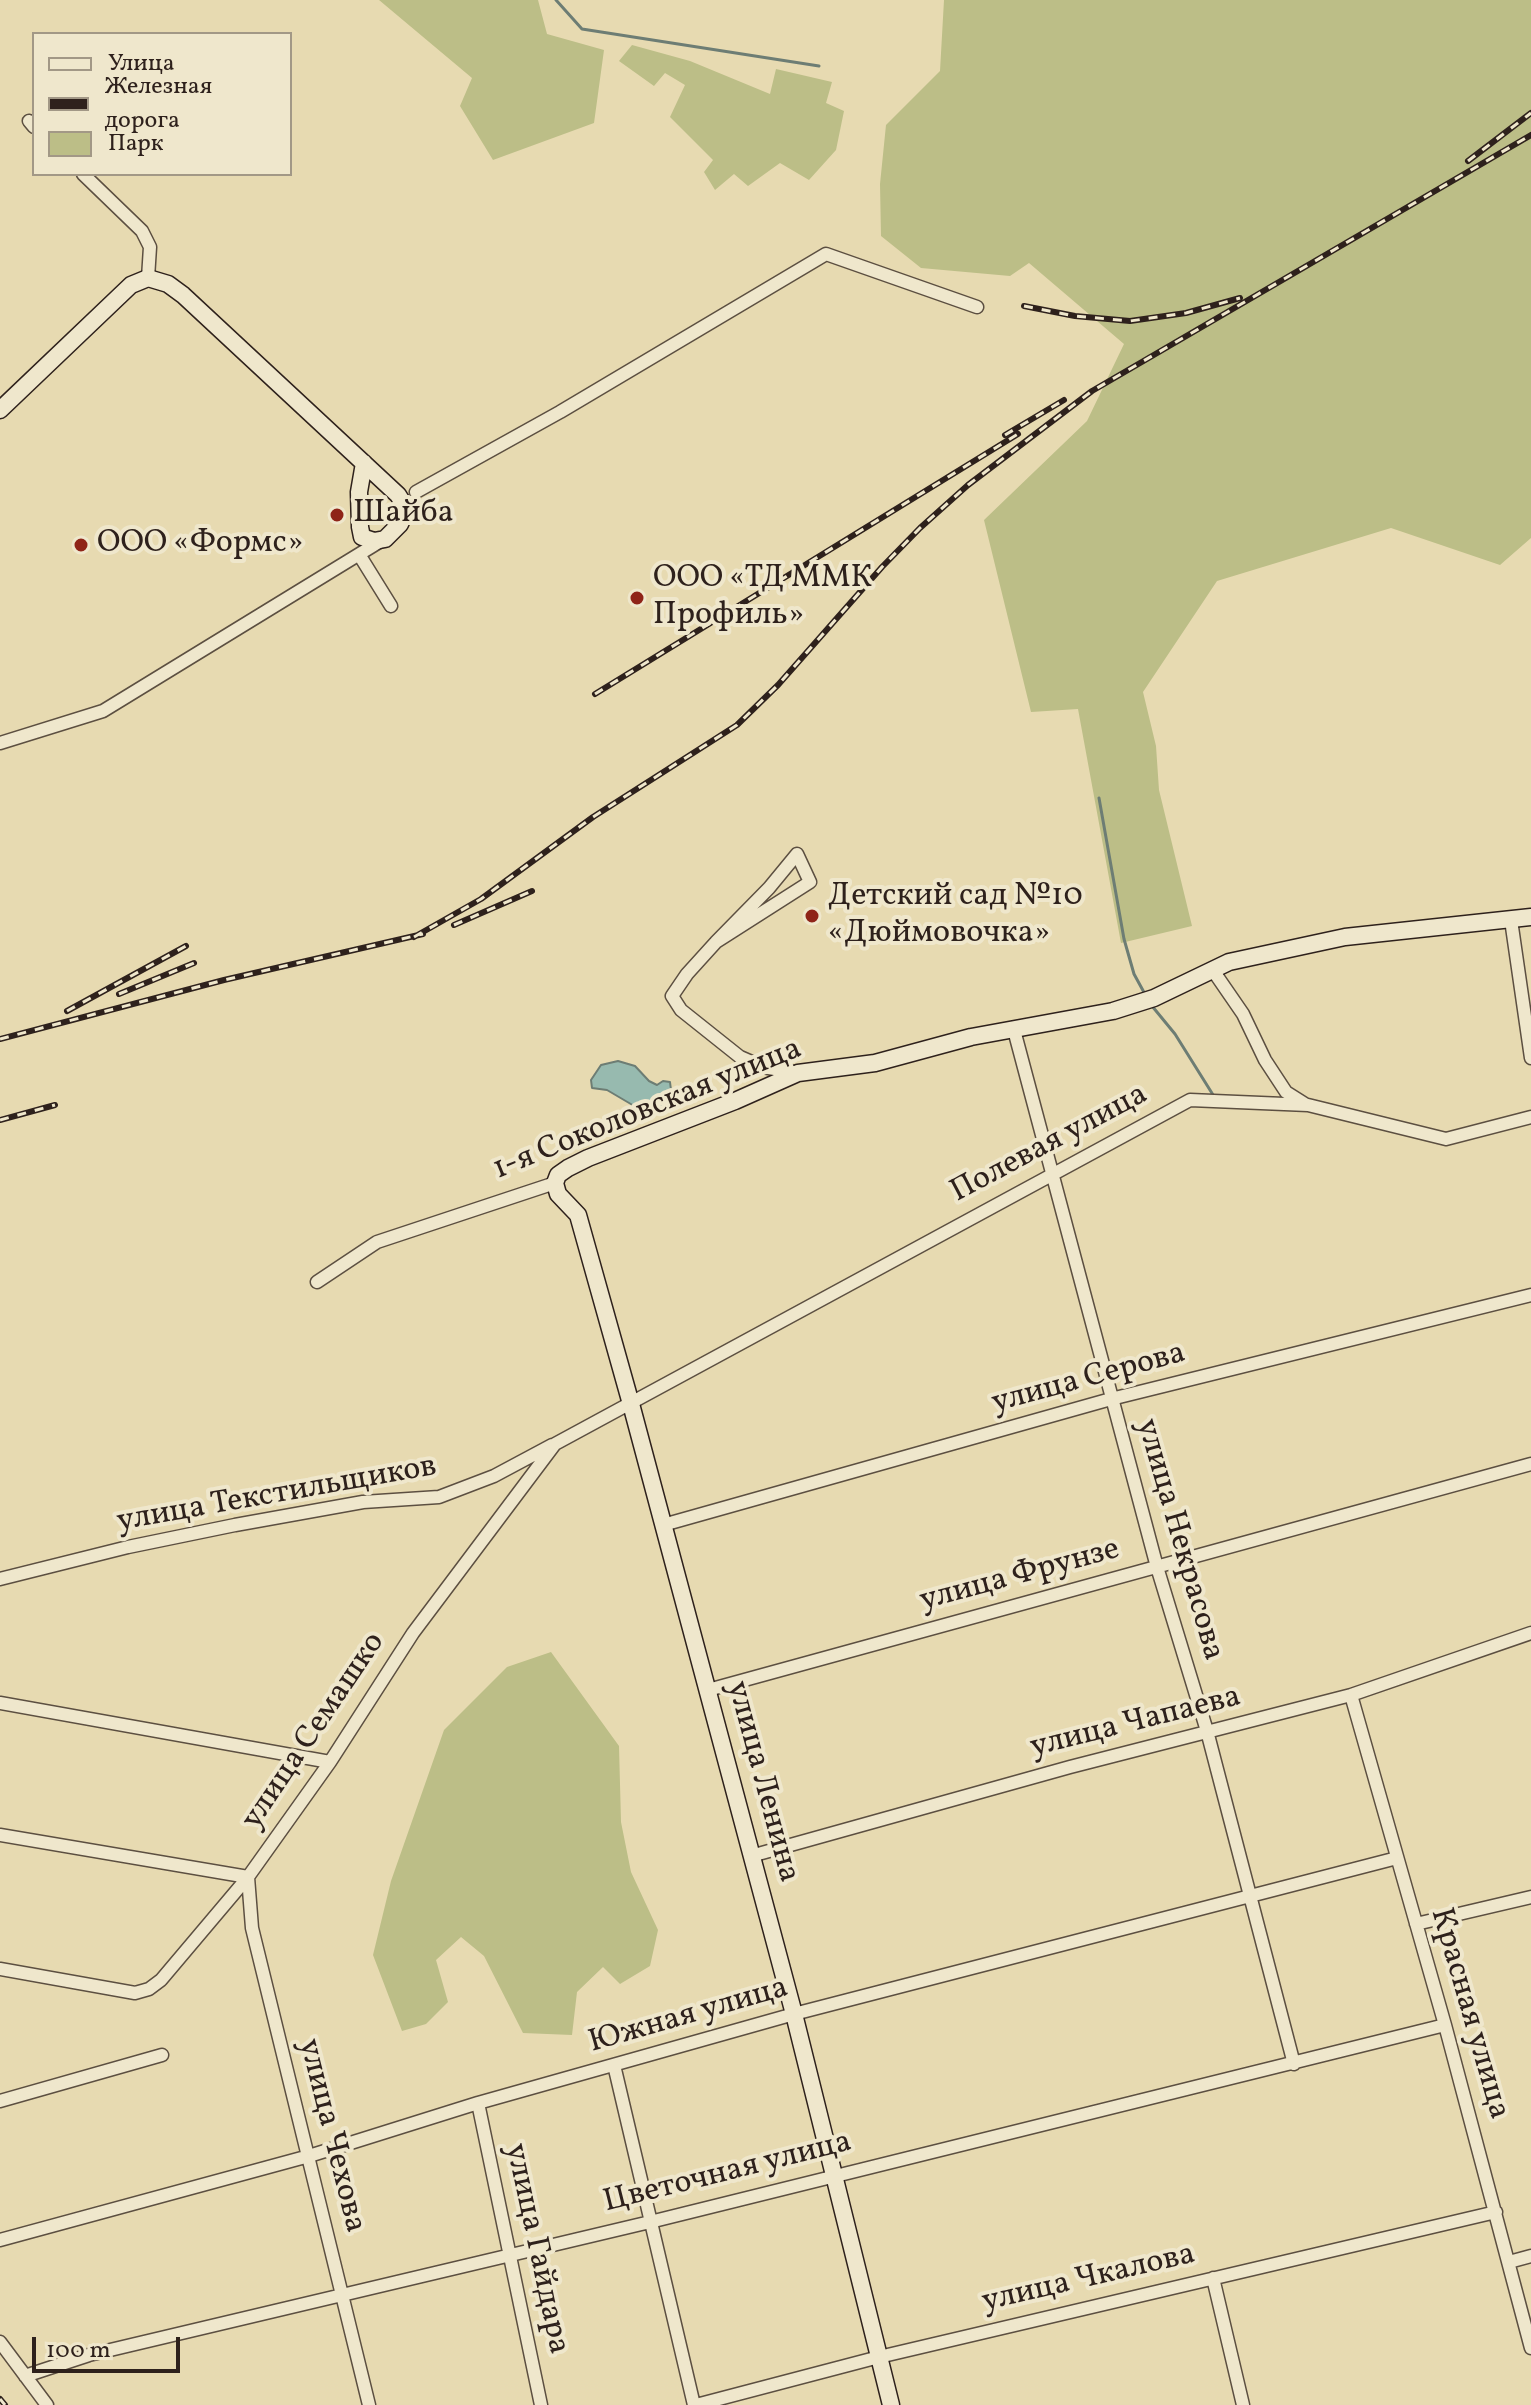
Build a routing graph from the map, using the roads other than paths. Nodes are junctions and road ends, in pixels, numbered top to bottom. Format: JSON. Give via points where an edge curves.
{"nodes":[{"id":1,"x":85,"y":176,"type":"edge"},
{"id":2,"x":148,"y":278,"type":"junction"},
{"id":3,"x":977,"y":307,"type":"dead end"},
{"id":4,"x":0,"y":410,"type":"edge"},
{"id":5,"x":364,"y":463,"type":"junction"},
{"id":6,"x":361,"y":484,"type":"junction"},
{"id":7,"x":390,"y":486,"type":"junction"},
{"id":8,"x":416,"y":492,"type":"junction"},
{"id":9,"x":404,"y":515,"type":"junction"},
{"id":10,"x":362,"y":549,"type":"junction"},
{"id":11,"x":391,"y":606,"type":"dead end"},
{"id":12,"x":0,"y":743,"type":"edge"},
{"id":13,"x":1531,"y":917,"type":"edge"},
{"id":14,"x":1511,"y":920,"type":"junction"},
{"id":15,"x":716,"y":942,"type":"junction"},
{"id":16,"x":1212,"y":969,"type":"junction"},
{"id":17,"x":1014,"y":1030,"type":"junction"},
{"id":18,"x":1531,"y":1058,"type":"edge"},
{"id":19,"x":798,"y":1073,"type":"junction"},
{"id":20,"x":1308,"y":1105,"type":"junction"},
{"id":21,"x":1531,"y":1117,"type":"edge"},
{"id":22,"x":1051,"y":1174,"type":"junction"},
{"id":23,"x":555,"y":1183,"type":"junction"},
{"id":24,"x":317,"y":1282,"type":"dead end"},
{"id":25,"x":1531,"y":1295,"type":"edge"},
{"id":26,"x":1111,"y":1399,"type":"junction"},
{"id":27,"x":631,"y":1404,"type":"junction"},
{"id":28,"x":555,"y":1444,"type":"junction"},
{"id":29,"x":1531,"y":1464,"type":"edge"},
{"id":30,"x":663,"y":1525,"type":"junction"},
{"id":31,"x":1157,"y":1567,"type":"junction"},
{"id":32,"x":0,"y":1579,"type":"edge"},
{"id":33,"x":1531,"y":1633,"type":"edge"},
{"id":34,"x":708,"y":1690,"type":"junction"},
{"id":35,"x":1351,"y":1695,"type":"junction"},
{"id":36,"x":0,"y":1703,"type":"edge"},
{"id":37,"x":1207,"y":1731,"type":"junction"},
{"id":38,"x":330,"y":1762,"type":"junction"},
{"id":39,"x":0,"y":1835,"type":"edge"},
{"id":40,"x":751,"y":1856,"type":"junction"},
{"id":41,"x":1397,"y":1858,"type":"junction"},
{"id":42,"x":248,"y":1877,"type":"junction"},
{"id":43,"x":1249,"y":1896,"type":"junction"},
{"id":44,"x":1531,"y":1897,"type":"edge"},
{"id":45,"x":1416,"y":1924,"type":"junction"},
{"id":46,"x":0,"y":1969,"type":"edge"},
{"id":47,"x":794,"y":2014,"type":"junction"},
{"id":48,"x":1445,"y":2025,"type":"junction"},
{"id":49,"x":162,"y":2055,"type":"dead end"},
{"id":50,"x":1294,"y":2064,"type":"junction"},
{"id":51,"x":614,"y":2065,"type":"junction"},
{"id":52,"x":0,"y":2101,"type":"edge"},
{"id":53,"x":478,"y":2103,"type":"junction"},
{"id":54,"x":309,"y":2156,"type":"junction"},
{"id":55,"x":832,"y":2175,"type":"junction"},
{"id":56,"x":1496,"y":2212,"type":"junction"},
{"id":57,"x":650,"y":2222,"type":"junction"},
{"id":58,"x":0,"y":2240,"type":"edge"},
{"id":59,"x":510,"y":2255,"type":"junction"},
{"id":60,"x":1531,"y":2256,"type":"edge"},
{"id":61,"x":1509,"y":2262,"type":"junction"},
{"id":62,"x":1213,"y":2278,"type":"junction"},
{"id":63,"x":341,"y":2295,"type":"junction"},
{"id":64,"x":0,"y":2342,"type":"edge"},
{"id":65,"x":1531,"y":2348,"type":"edge"},
{"id":66,"x":879,"y":2357,"type":"junction"},
{"id":67,"x":25,"y":2376,"type":"junction"},
{"id":68,"x":47,"y":2405,"type":"edge"},
{"id":69,"x":369,"y":2405,"type":"edge"},
{"id":70,"x":541,"y":2405,"type":"edge"},
{"id":71,"x":695,"y":2405,"type":"edge"},
{"id":72,"x":891,"y":2405,"type":"edge"},
{"id":73,"x":1243,"y":2405,"type":"edge"}],
"edges":[{"from":1,"to":2,"type":"street","via":[[142,231],[150,247]]},
{"from":2,"to":4,"type":"street","via":[[131,285]]},
{"from":2,"to":5,"type":"street","via":[[183,295]]},
{"from":3,"to":8,"type":"street","via":[[826,254]]},
{"from":5,"to":6,"type":"street"},
{"from":5,"to":7,"type":"street"},
{"from":6,"to":7,"type":"street"},
{"from":6,"to":10,"type":"street"},
{"from":7,"to":8,"type":"street"},
{"from":7,"to":9,"type":"street","via":[[403,503]]},
{"from":8,"to":9,"type":"street"},
{"from":9,"to":10,"type":"street","via":[[385,539]]},
{"from":10,"to":11,"type":"street"},
{"from":10,"to":12,"type":"street","via":[[103,711]]},
{"from":13,"to":14,"type":"street","name":"1-я Соколовская улица"},
{"from":14,"to":16,"type":"street","name":"1-я Соколовская улица","via":[[1345,937]]},
{"from":14,"to":18,"type":"street"},
{"from":15,"to":15,"type":"street","via":[[769,888],[797,854],[810,882]]},
{"from":15,"to":19,"type":"street","via":[[672,996],[681,1010],[740,1057]]},
{"from":16,"to":17,"type":"street","name":"1-я Соколовская улица","via":[[1113,1011]]},
{"from":16,"to":20,"type":"street","via":[[1286,1092]]},
{"from":17,"to":19,"type":"street","name":"1-я Соколовская улица","via":[[875,1063]]},
{"from":17,"to":22,"type":"street","name":"улица Некрасова"},
{"from":19,"to":23,"type":"street","name":"1-я Соколовская улица","via":[[588,1158],[558,1175]]},
{"from":20,"to":21,"type":"street","name":"Полевая улица","via":[[1446,1139]]},
{"from":20,"to":22,"type":"street","name":"Полевая улица","via":[[1190,1100]]},
{"from":22,"to":26,"type":"street","name":"улица Некрасова"},
{"from":22,"to":27,"type":"street","name":"Полевая улица"},
{"from":23,"to":24,"type":"street","name":"1-я Соколовская улица","via":[[377,1242]]},
{"from":23,"to":27,"type":"street","name":"улица Ленина","via":[[578,1215]]},
{"from":25,"to":26,"type":"street","name":"улица Серова"},
{"from":26,"to":30,"type":"street","name":"улица Серова"},
{"from":26,"to":31,"type":"street","name":"улица Некрасова"},
{"from":27,"to":28,"type":"street","name":"улица Семашко"},
{"from":27,"to":30,"type":"street","name":"улица Ленина"},
{"from":28,"to":32,"type":"street","name":"улица Текстильщиков","via":[[439,1497],[306,1512]]},
{"from":28,"to":38,"type":"street","name":"улица Семашко","via":[[413,1633]]},
{"from":29,"to":31,"type":"street","name":"улица Фрунзе"},
{"from":30,"to":34,"type":"street","name":"улица Ленина"},
{"from":31,"to":34,"type":"street","name":"улица Фрунзе"},
{"from":31,"to":37,"type":"street","name":"улица Некрасова"},
{"from":33,"to":35,"type":"street","name":"улица Чапаева"},
{"from":34,"to":40,"type":"street","name":"улица Ленина"},
{"from":35,"to":37,"type":"street","name":"улица Чапаева"},
{"from":35,"to":41,"type":"street","name":"Красная улица"},
{"from":36,"to":38,"type":"street"},
{"from":37,"to":40,"type":"street","name":"улица Чапаева"},
{"from":37,"to":43,"type":"street","name":"улица Некрасова"},
{"from":38,"to":42,"type":"street","name":"улица Семашко"},
{"from":39,"to":42,"type":"street"},
{"from":40,"to":47,"type":"street","name":"улица Ленина"},
{"from":41,"to":43,"type":"street","name":"Южная улица"},
{"from":41,"to":45,"type":"street","name":"Красная улица"},
{"from":42,"to":46,"type":"street","name":"улица Семашко","via":[[149,1989],[135,1993]]},
{"from":42,"to":54,"type":"street","name":"улица Чехова","via":[[252,1928]]},
{"from":43,"to":47,"type":"street","name":"Южная улица"},
{"from":43,"to":50,"type":"street","name":"улица Некрасова"},
{"from":44,"to":45,"type":"street"},
{"from":45,"to":48,"type":"street","name":"Красная улица"},
{"from":47,"to":51,"type":"street","name":"Южная улица"},
{"from":47,"to":55,"type":"street","name":"улица Ленина"},
{"from":48,"to":50,"type":"street","name":"Цветочная улица"},
{"from":48,"to":56,"type":"street","name":"Красная улица"},
{"from":49,"to":52,"type":"street"},
{"from":50,"to":55,"type":"street","name":"Цветочная улица"},
{"from":51,"to":53,"type":"street","name":"Южная улица"},
{"from":51,"to":57,"type":"street"},
{"from":53,"to":54,"type":"street","name":"Южная улица"},
{"from":53,"to":59,"type":"street","name":"улица Гайдара"},
{"from":54,"to":58,"type":"street","name":"Южная улица"},
{"from":54,"to":63,"type":"street","name":"улица Чехова"},
{"from":55,"to":57,"type":"street","name":"Цветочная улица"},
{"from":55,"to":66,"type":"street","name":"улица Ленина"},
{"from":56,"to":61,"type":"street","name":"Красная улица"},
{"from":56,"to":62,"type":"street","name":"улица Чкалова"},
{"from":57,"to":59,"type":"street","name":"Цветочная улица"},
{"from":57,"to":71,"type":"street"},
{"from":59,"to":63,"type":"street","name":"Цветочная улица"},
{"from":59,"to":70,"type":"street","name":"улица Гайдара"},
{"from":60,"to":61,"type":"street"},
{"from":61,"to":65,"type":"street","name":"Красная улица"},
{"from":62,"to":66,"type":"street","name":"улица Чкалова"},
{"from":62,"to":73,"type":"street"},
{"from":63,"to":67,"type":"street","name":"Цветочная улица","via":[[89,2355]]},
{"from":63,"to":69,"type":"street","name":"улица Чехова"},
{"from":64,"to":67,"type":"street"},
{"from":66,"to":71,"type":"street","name":"улица Чкалова"},
{"from":66,"to":72,"type":"street","name":"улица Ленина"},
{"from":67,"to":68,"type":"street"}]}
